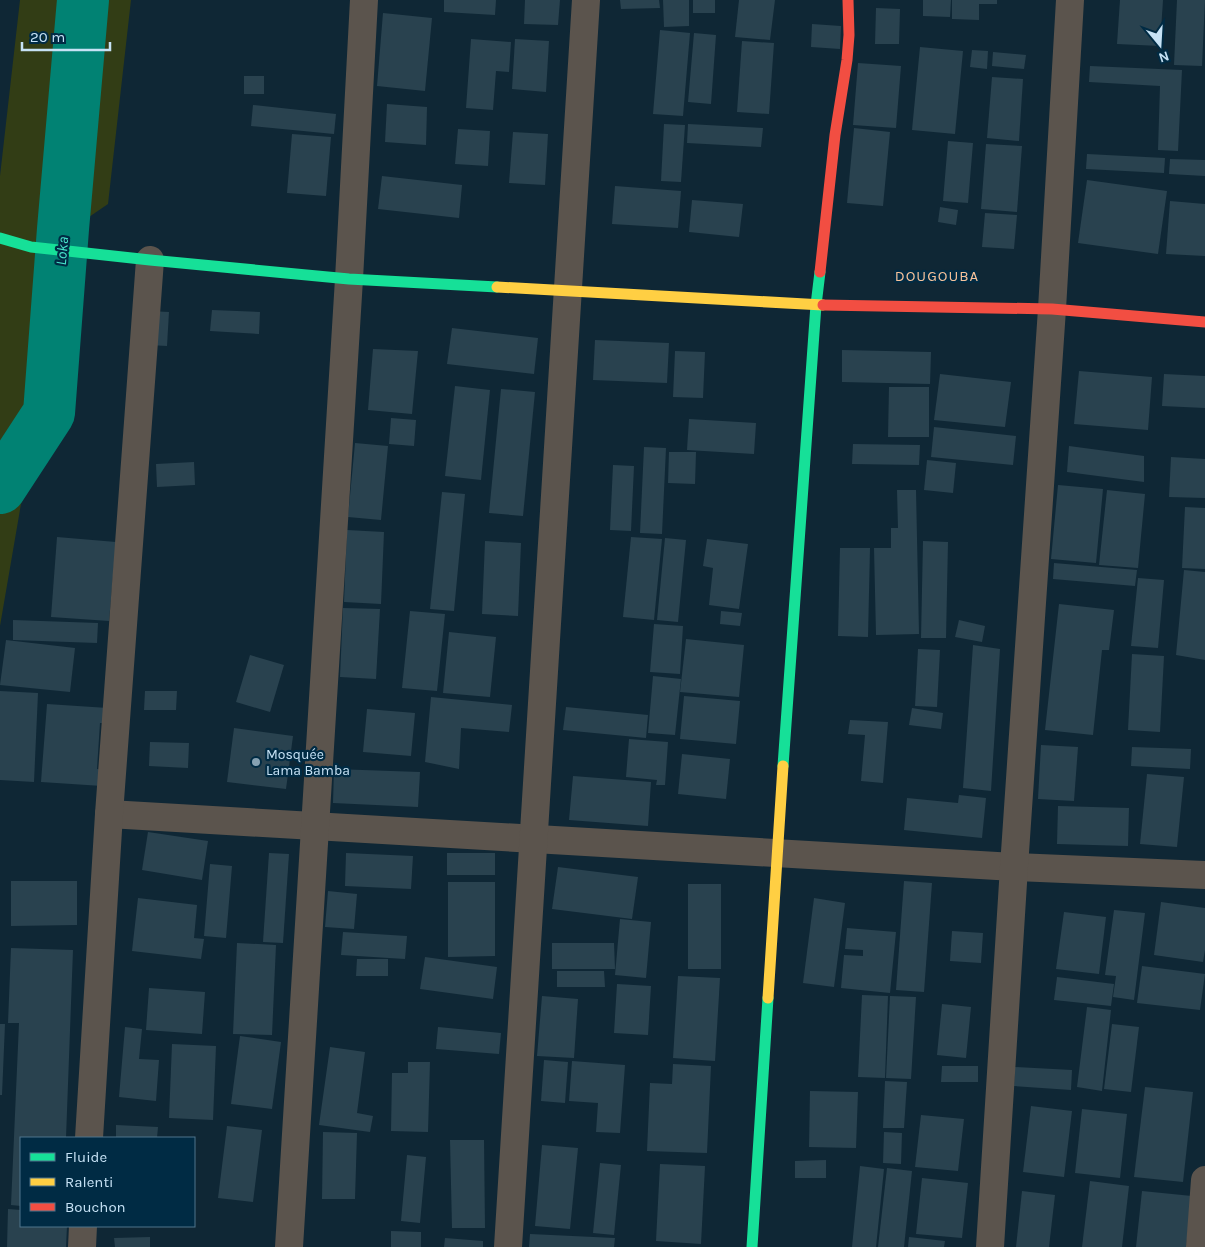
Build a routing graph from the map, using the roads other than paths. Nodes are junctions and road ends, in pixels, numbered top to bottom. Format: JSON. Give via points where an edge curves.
{"nodes":[{"id":1,"x":364,"y":0,"type":"edge"},
{"id":2,"x":586,"y":0,"type":"edge"},
{"id":3,"x":848,"y":0,"type":"edge"},
{"id":4,"x":1070,"y":0,"type":"edge"},
{"id":5,"x":0,"y":238,"type":"edge"},
{"id":6,"x":150,"y":260,"type":"junction"},
{"id":7,"x":349,"y":279,"type":"junction"},
{"id":8,"x":568,"y":292,"type":"junction"},
{"id":9,"x":816,"y":305,"type":"junction"},
{"id":10,"x":1052,"y":309,"type":"junction"},
{"id":11,"x":1205,"y":322,"type":"edge"},
{"id":12,"x":109,"y":814,"type":"junction"},
{"id":13,"x":315,"y":826,"type":"junction"},
{"id":14,"x":534,"y":839,"type":"junction"},
{"id":15,"x":777,"y":853,"type":"junction"},
{"id":16,"x":1014,"y":866,"type":"junction"},
{"id":17,"x":1205,"y":875,"type":"edge"},
{"id":18,"x":88,"y":1137,"type":"edge"},
{"id":19,"x":1205,"y":1180,"type":"edge"},
{"id":20,"x":83,"y":1227,"type":"edge"},
{"id":21,"x":82,"y":1247,"type":"edge"},
{"id":22,"x":289,"y":1247,"type":"edge"},
{"id":23,"x":508,"y":1247,"type":"edge"},
{"id":24,"x":752,"y":1247,"type":"edge"},
{"id":25,"x":990,"y":1247,"type":"edge"},
{"id":26,"x":1200,"y":1247,"type":"edge"}],
"edges":[{"from":1,"to":7,"type":"street"},
{"from":2,"to":8,"type":"street"},
{"from":3,"to":9,"type":"street","via":[[848,60]]},
{"from":4,"to":10,"type":"street"},
{"from":5,"to":6,"type":"street","via":[[31,247]]},
{"from":6,"to":7,"type":"street"},
{"from":6,"to":12,"type":"street"},
{"from":7,"to":8,"type":"street"},
{"from":7,"to":13,"type":"street"},
{"from":8,"to":9,"type":"street"},
{"from":8,"to":14,"type":"street"},
{"from":9,"to":10,"type":"street"},
{"from":9,"to":15,"type":"street"},
{"from":10,"to":11,"type":"street"},
{"from":10,"to":16,"type":"street"},
{"from":12,"to":13,"type":"street"},
{"from":12,"to":18,"type":"street"},
{"from":13,"to":14,"type":"street"},
{"from":13,"to":22,"type":"street"},
{"from":14,"to":15,"type":"street"},
{"from":14,"to":23,"type":"street"},
{"from":15,"to":16,"type":"street"},
{"from":15,"to":24,"type":"street"},
{"from":16,"to":17,"type":"street"},
{"from":16,"to":25,"type":"street"},
{"from":19,"to":26,"type":"street"},
{"from":20,"to":21,"type":"street"}]}
